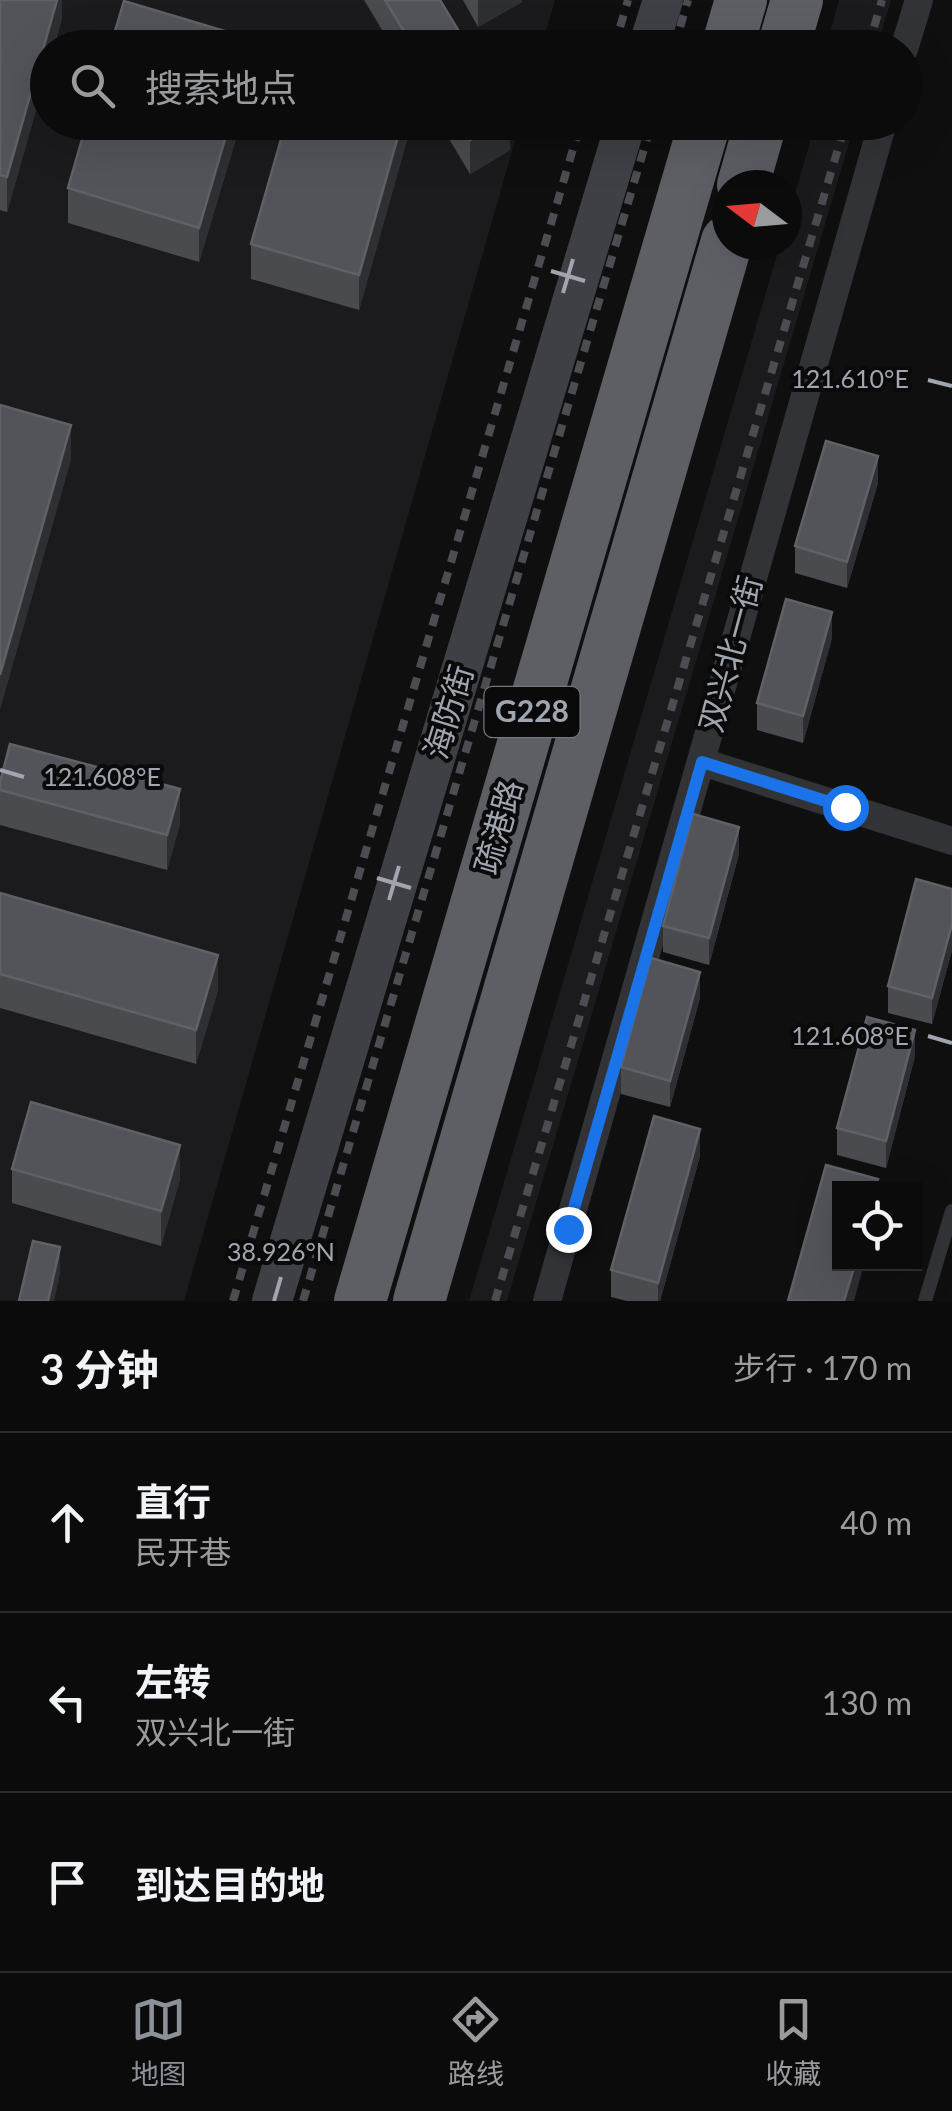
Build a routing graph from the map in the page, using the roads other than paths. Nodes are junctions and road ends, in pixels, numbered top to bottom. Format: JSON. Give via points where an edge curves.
{"nodes":[{"id":1,"x":663,"y":0,"type":"edge"},
{"id":2,"x":741,"y":0,"type":"edge"},
{"id":3,"x":797,"y":0,"type":"edge"},
{"id":4,"x":919,"y":0,"type":"edge"},
{"id":5,"x":654,"y":30,"type":"edge"},
{"id":6,"x":732,"y":30,"type":"edge"},
{"id":7,"x":788,"y":30,"type":"edge"},
{"id":8,"x":910,"y":30,"type":"edge"},
{"id":9,"x":621,"y":140,"type":"edge"},
{"id":10,"x":700,"y":140,"type":"edge"},
{"id":11,"x":757,"y":140,"type":"edge"},
{"id":12,"x":878,"y":140,"type":"edge"},
{"id":13,"x":748,"y":170,"type":"edge"},
{"id":14,"x":721,"y":260,"type":"edge"},
{"id":15,"x":702,"y":762,"type":"junction"},
{"id":16,"x":952,"y":842,"type":"edge"},
{"id":17,"x":952,"y":1211,"type":"edge"},
{"id":18,"x":272,"y":1301,"type":"edge"},
{"id":19,"x":360,"y":1301,"type":"edge"},
{"id":20,"x":419,"y":1301,"type":"edge"},
{"id":21,"x":547,"y":1301,"type":"edge"},
{"id":22,"x":926,"y":1301,"type":"edge"}],
"edges":[{"from":1,"to":5,"type":"street"},
{"from":2,"to":6,"type":"highway"},
{"from":3,"to":7,"type":"highway"},
{"from":4,"to":8,"type":"street"},
{"from":9,"to":18,"type":"street","name":"海防街"},
{"from":10,"to":19,"type":"highway","name":"疏港路","number":"G228"},
{"from":11,"to":13,"type":"highway"},
{"from":12,"to":15,"type":"street","name":"双兴北一街"},
{"from":14,"to":20,"type":"highway","name":"疏港路","number":"G228"},
{"from":15,"to":16,"type":"street"},
{"from":15,"to":21,"type":"street","name":"双兴北一街"},
{"from":17,"to":22,"type":"lane"}]}
